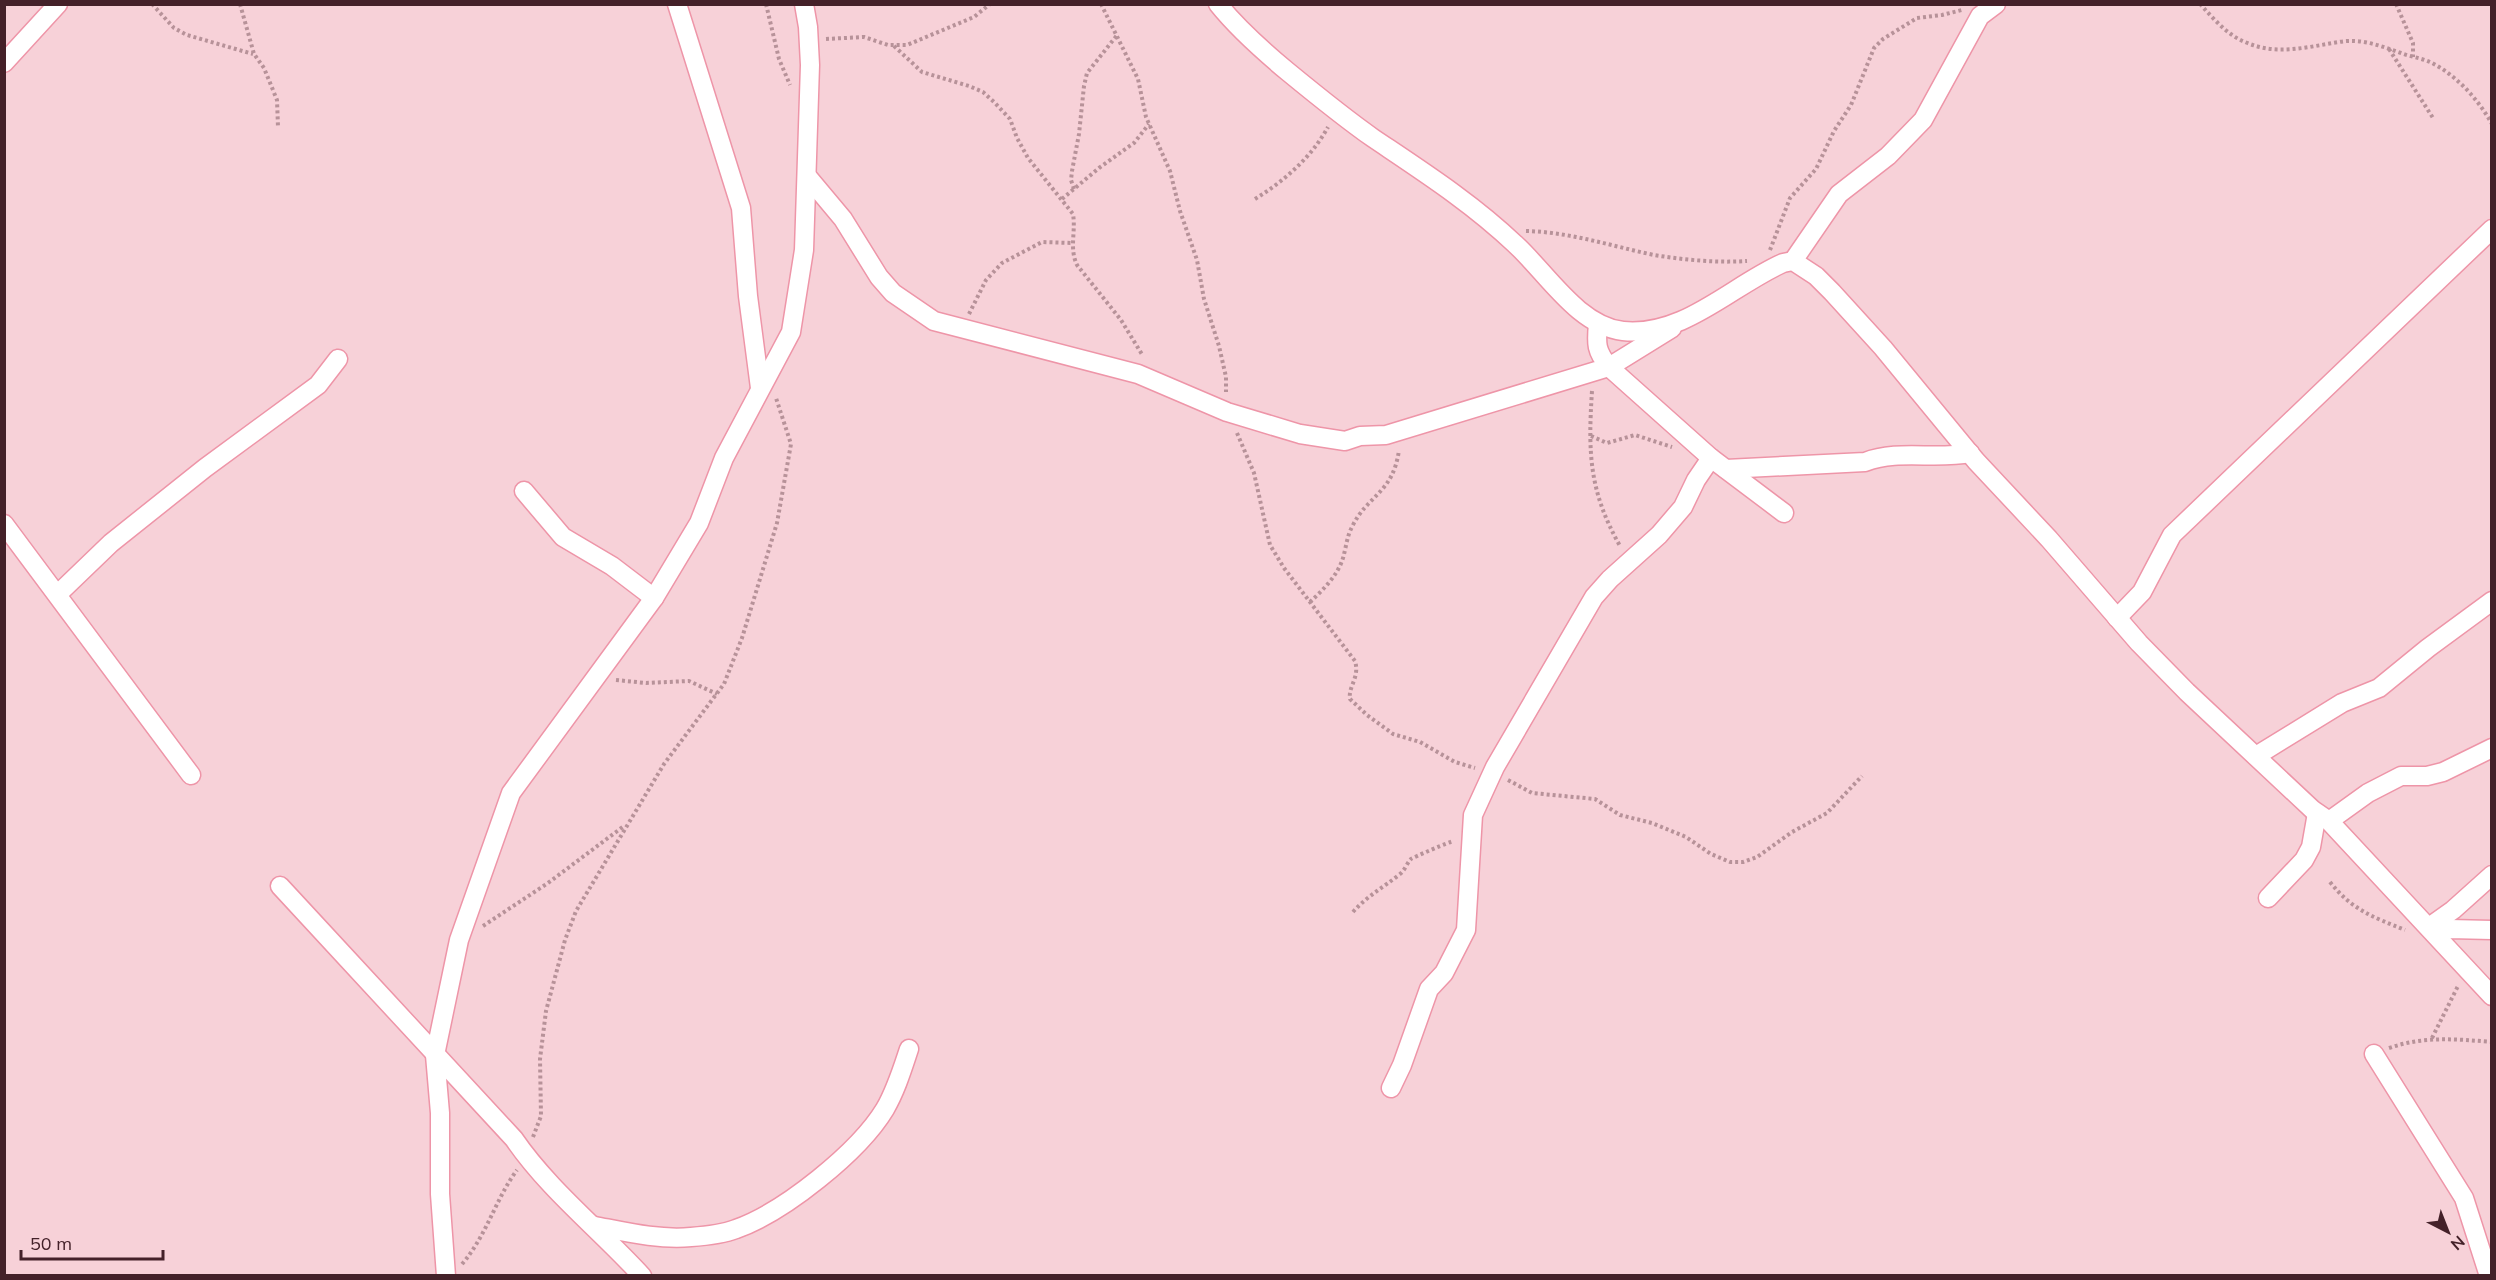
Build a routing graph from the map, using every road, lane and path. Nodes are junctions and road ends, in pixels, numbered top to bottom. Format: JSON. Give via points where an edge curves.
{"nodes":[{"id":1,"x":58,"y":4,"type":"edge"},
{"id":2,"x":152,"y":4,"type":"edge"},
{"id":3,"x":240,"y":4,"type":"edge"},
{"id":4,"x":677,"y":4,"type":"edge"},
{"id":5,"x":766,"y":4,"type":"edge"},
{"id":6,"x":804,"y":4,"type":"edge"},
{"id":7,"x":990,"y":4,"type":"edge"},
{"id":8,"x":1101,"y":4,"type":"edge"},
{"id":9,"x":1218,"y":4,"type":"edge"},
{"id":10,"x":1996,"y":4,"type":"edge"},
{"id":11,"x":2200,"y":4,"type":"edge"},
{"id":12,"x":2397,"y":4,"type":"edge"},
{"id":13,"x":1971,"y":7,"type":"dead end"},
{"id":14,"x":1118,"y":34,"type":"junction"},
{"id":15,"x":809,"y":41,"type":"junction"},
{"id":16,"x":894,"y":46,"type":"junction"},
{"id":17,"x":2389,"y":49,"type":"junction"},
{"id":18,"x":254,"y":54,"type":"junction"},
{"id":19,"x":2413,"y":57,"type":"junction"},
{"id":20,"x":4,"y":63,"type":"edge"},
{"id":21,"x":1337,"y":111,"type":"junction"},
{"id":22,"x":807,"y":117,"type":"junction"},
{"id":23,"x":2433,"y":118,"type":"dead end"},
{"id":24,"x":1149,"y":124,"type":"junction"},
{"id":25,"x":2492,"y":124,"type":"edge"},
{"id":26,"x":278,"y":127,"type":"dead end"},
{"id":27,"x":807,"y":176,"type":"junction"},
{"id":28,"x":1074,"y":189,"type":"junction"},
{"id":29,"x":1062,"y":199,"type":"junction"},
{"id":30,"x":1255,"y":199,"type":"dead end"},
{"id":31,"x":2492,"y":229,"type":"edge"},
{"id":32,"x":1501,"y":230,"type":"junction"},
{"id":33,"x":1072,"y":243,"type":"junction"},
{"id":34,"x":1793,"y":261,"type":"junction"},
{"id":35,"x":1767,"y":265,"type":"junction"},
{"id":36,"x":1688,"y":318,"type":"junction"},
{"id":37,"x":1598,"y":324,"type":"junction"},
{"id":38,"x":965,"y":329,"type":"junction"},
{"id":39,"x":338,"y":359,"type":"dead end"},
{"id":40,"x":1146,"y":360,"type":"dead end"},
{"id":41,"x":1601,"y":369,"type":"junction"},
{"id":42,"x":764,"y":380,"type":"junction"},
{"id":43,"x":1227,"y":412,"type":"junction"},
{"id":44,"x":1398,"y":431,"type":"junction"},
{"id":45,"x":1591,"y":435,"type":"junction"},
{"id":46,"x":1696,"y":445,"type":"junction"},
{"id":47,"x":1970,"y":453,"type":"junction"},
{"id":48,"x":1711,"y":458,"type":"junction"},
{"id":49,"x":1726,"y":469,"type":"junction"},
{"id":50,"x":524,"y":491,"type":"dead end"},
{"id":51,"x":1784,"y":513,"type":"dead end"},
{"id":52,"x":4,"y":524,"type":"edge"},
{"id":53,"x":1629,"y":562,"type":"junction"},
{"id":54,"x":57,"y":594,"type":"junction"},
{"id":55,"x":654,"y":598,"type":"junction"},
{"id":56,"x":2492,"y":601,"type":"edge"},
{"id":57,"x":1310,"y":602,"type":"junction"},
{"id":58,"x":2117,"y":618,"type":"junction"},
{"id":59,"x":611,"y":679,"type":"dead end"},
{"id":60,"x":717,"y":693,"type":"junction"},
{"id":61,"x":2492,"y":748,"type":"edge"},
{"id":62,"x":2256,"y":756,"type":"junction"},
{"id":63,"x":1494,"y":769,"type":"junction"},
{"id":64,"x":191,"y":775,"type":"dead end"},
{"id":65,"x":1862,"y":776,"type":"dead end"},
{"id":66,"x":2323,"y":817,"type":"junction"},
{"id":67,"x":627,"y":824,"type":"junction"},
{"id":68,"x":1470,"y":844,"type":"junction"},
{"id":69,"x":2492,"y":875,"type":"edge"},
{"id":70,"x":2330,"y":882,"type":"dead end"},
{"id":71,"x":280,"y":886,"type":"dead end"},
{"id":72,"x":2268,"y":898,"type":"dead end"},
{"id":73,"x":1353,"y":912,"type":"dead end"},
{"id":74,"x":2492,"y":930,"type":"edge"},
{"id":75,"x":2433,"y":931,"type":"junction"},
{"id":76,"x":459,"y":940,"type":"junction"},
{"id":77,"x":2466,"y":969,"type":"junction"},
{"id":78,"x":2492,"y":996,"type":"edge"},
{"id":79,"x":2432,"y":1039,"type":"junction"},
{"id":80,"x":2492,"y":1042,"type":"edge"},
{"id":81,"x":909,"y":1049,"type":"dead end"},
{"id":82,"x":2374,"y":1054,"type":"joint"},
{"id":83,"x":435,"y":1055,"type":"junction"},
{"id":84,"x":1390,"y":1088,"type":"dead end"},
{"id":85,"x":525,"y":1155,"type":"junction"},
{"id":86,"x":595,"y":1226,"type":"junction"},
{"id":87,"x":451,"y":1273,"type":"edge"},
{"id":88,"x":642,"y":1275,"type":"edge"},
{"id":89,"x":2489,"y":1275,"type":"edge"}],
"edges":[{"from":1,"to":20,"type":"street"},
{"from":2,"to":18,"type":"path","via":[[174,28],[187,35]]},
{"from":3,"to":18,"type":"path"},
{"from":4,"to":42,"type":"street","via":[[741,208],[748,296]]},
{"from":5,"to":22,"type":"path","via":[[779,59]]},
{"from":6,"to":15,"type":"street"},
{"from":7,"to":16,"type":"path","via":[[958,25],[907,45]]},
{"from":8,"to":14,"type":"path"},
{"from":9,"to":21,"type":"street","via":[[1267,54]]},
{"from":10,"to":34,"type":"street","via":[[1980,16],[1923,120],[1888,156],[1839,194]]},
{"from":11,"to":17,"type":"path","via":[[2226,30],[2265,49],[2297,50],[2361,41]]},
{"from":12,"to":19,"type":"path","via":[[2413,42]]},
{"from":13,"to":35,"type":"path","via":[[1917,18],[1875,48],[1851,105],[1816,169],[1790,198]]},
{"from":14,"to":24,"type":"path","via":[[1138,79]]},
{"from":14,"to":28,"type":"path","via":[[1088,73],[1084,86],[1071,180]]},
{"from":15,"to":16,"type":"path","via":[[864,37]]},
{"from":15,"to":22,"type":"street"},
{"from":16,"to":29,"type":"path","via":[[922,72],[969,86],[994,102],[1010,119],[1029,158]]},
{"from":17,"to":19,"type":"path"},
{"from":17,"to":23,"type":"path"},
{"from":18,"to":26,"type":"path","via":[[277,100]]},
{"from":19,"to":25,"type":"path","via":[[2456,79],[2474,96]]},
{"from":21,"to":30,"type":"path","via":[[1304,159]]},
{"from":21,"to":32,"type":"street","via":[[1453,191]]},
{"from":22,"to":27,"type":"street"},
{"from":24,"to":28,"type":"path","via":[[1134,143]]},
{"from":24,"to":43,"type":"path","via":[[1170,171],[1197,260],[1203,299],[1226,377]]},
{"from":27,"to":38,"type":"street","via":[[843,219],[893,293],[934,321]]},
{"from":27,"to":42,"type":"street","via":[[804,250],[790,332]]},
{"from":28,"to":29,"type":"path"},
{"from":29,"to":33,"type":"path","via":[[1073,214]]},
{"from":31,"to":58,"type":"street","via":[[2172,535],[2142,592]]},
{"from":32,"to":35,"type":"path","via":[[1561,234],[1702,261]]},
{"from":32,"to":37,"type":"street","via":[[1563,295]]},
{"from":33,"to":38,"type":"path","via":[[1042,242],[1002,262],[977,295]]},
{"from":33,"to":40,"type":"path","via":[[1077,265],[1121,320]]},
{"from":34,"to":35,"type":"street"},
{"from":34,"to":47,"type":"street","via":[[1832,292]]},
{"from":35,"to":36,"type":"street"},
{"from":36,"to":37,"type":"street","via":[[1666,327],[1639,331]]},
{"from":36,"to":41,"type":"street"},
{"from":37,"to":41,"type":"street","via":[[1596,340]]},
{"from":38,"to":43,"type":"street","via":[[1138,374]]},
{"from":39,"to":54,"type":"street","via":[[318,385],[111,543]]},
{"from":41,"to":44,"type":"street"},
{"from":41,"to":45,"type":"path"},
{"from":41,"to":46,"type":"street"},
{"from":42,"to":55,"type":"street","via":[[724,458],[699,523]]},
{"from":42,"to":60,"type":"path","via":[[791,444],[777,524],[733,664]]},
{"from":43,"to":44,"type":"street","via":[[1300,434],[1345,441]]},
{"from":43,"to":57,"type":"path","via":[[1254,473],[1270,545]]},
{"from":44,"to":57,"type":"path","via":[[1397,460],[1389,482],[1350,529],[1337,571]]},
{"from":45,"to":46,"type":"path","via":[[1607,443],[1629,435],[1669,447]]},
{"from":45,"to":53,"type":"path","via":[[1595,490]]},
{"from":46,"to":48,"type":"street"},
{"from":47,"to":49,"type":"street","via":[[1893,455],[1865,462]]},
{"from":47,"to":58,"type":"street"},
{"from":48,"to":49,"type":"street"},
{"from":48,"to":53,"type":"street","via":[[1683,507],[1659,536]]},
{"from":49,"to":51,"type":"street"},
{"from":50,"to":55,"type":"street","via":[[563,537],[612,566]]},
{"from":52,"to":54,"type":"street"},
{"from":53,"to":63,"type":"street","via":[[1594,597]]},
{"from":54,"to":64,"type":"street"},
{"from":55,"to":76,"type":"street","via":[[511,793]]},
{"from":56,"to":62,"type":"street","via":[[2379,688],[2342,703]]},
{"from":57,"to":63,"type":"path","via":[[1355,661],[1356,680],[1349,695],[1367,715],[1393,734],[1420,742],[1455,762]]},
{"from":58,"to":62,"type":"street","via":[[2187,692]]},
{"from":59,"to":60,"type":"path","via":[[646,683],[689,681]]},
{"from":60,"to":67,"type":"path","via":[[664,764]]},
{"from":61,"to":66,"type":"street","via":[[2444,772],[2401,776]]},
{"from":62,"to":66,"type":"street"},
{"from":63,"to":65,"type":"path","via":[[1526,791],[1595,799],[1620,815],[1686,837],[1730,862],[1757,857],[1827,813]]},
{"from":63,"to":68,"type":"street","via":[[1473,815]]},
{"from":66,"to":72,"type":"street","via":[[2304,860]]},
{"from":66,"to":75,"type":"street"},
{"from":67,"to":76,"type":"path","via":[[539,889]]},
{"from":67,"to":85,"type":"path","via":[[576,911],[565,940],[541,1039],[541,1116]]},
{"from":68,"to":73,"type":"path","via":[[1448,841],[1415,857]]},
{"from":68,"to":84,"type":"street","via":[[1466,930],[1444,973],[1429,989]]},
{"from":69,"to":75,"type":"street"},
{"from":70,"to":75,"type":"path","via":[[2362,912],[2427,937]]},
{"from":71,"to":83,"type":"street"},
{"from":74,"to":75,"type":"street"},
{"from":75,"to":77,"type":"street"},
{"from":76,"to":83,"type":"street"},
{"from":77,"to":78,"type":"street"},
{"from":77,"to":79,"type":"path"},
{"from":79,"to":80,"type":"path"},
{"from":79,"to":82,"type":"path"},
{"from":81,"to":86,"type":"street","via":[[884,1111],[863,1136],[833,1166],[767,1214],[735,1229],[690,1237],[643,1235]]},
{"from":82,"to":89,"type":"street","via":[[2464,1198]]},
{"from":83,"to":85,"type":"street"},
{"from":83,"to":87,"type":"street","via":[[440,1194]]},
{"from":85,"to":86,"type":"street"},
{"from":85,"to":87,"type":"path","via":[[477,1246]]},
{"from":86,"to":88,"type":"street"}]}
